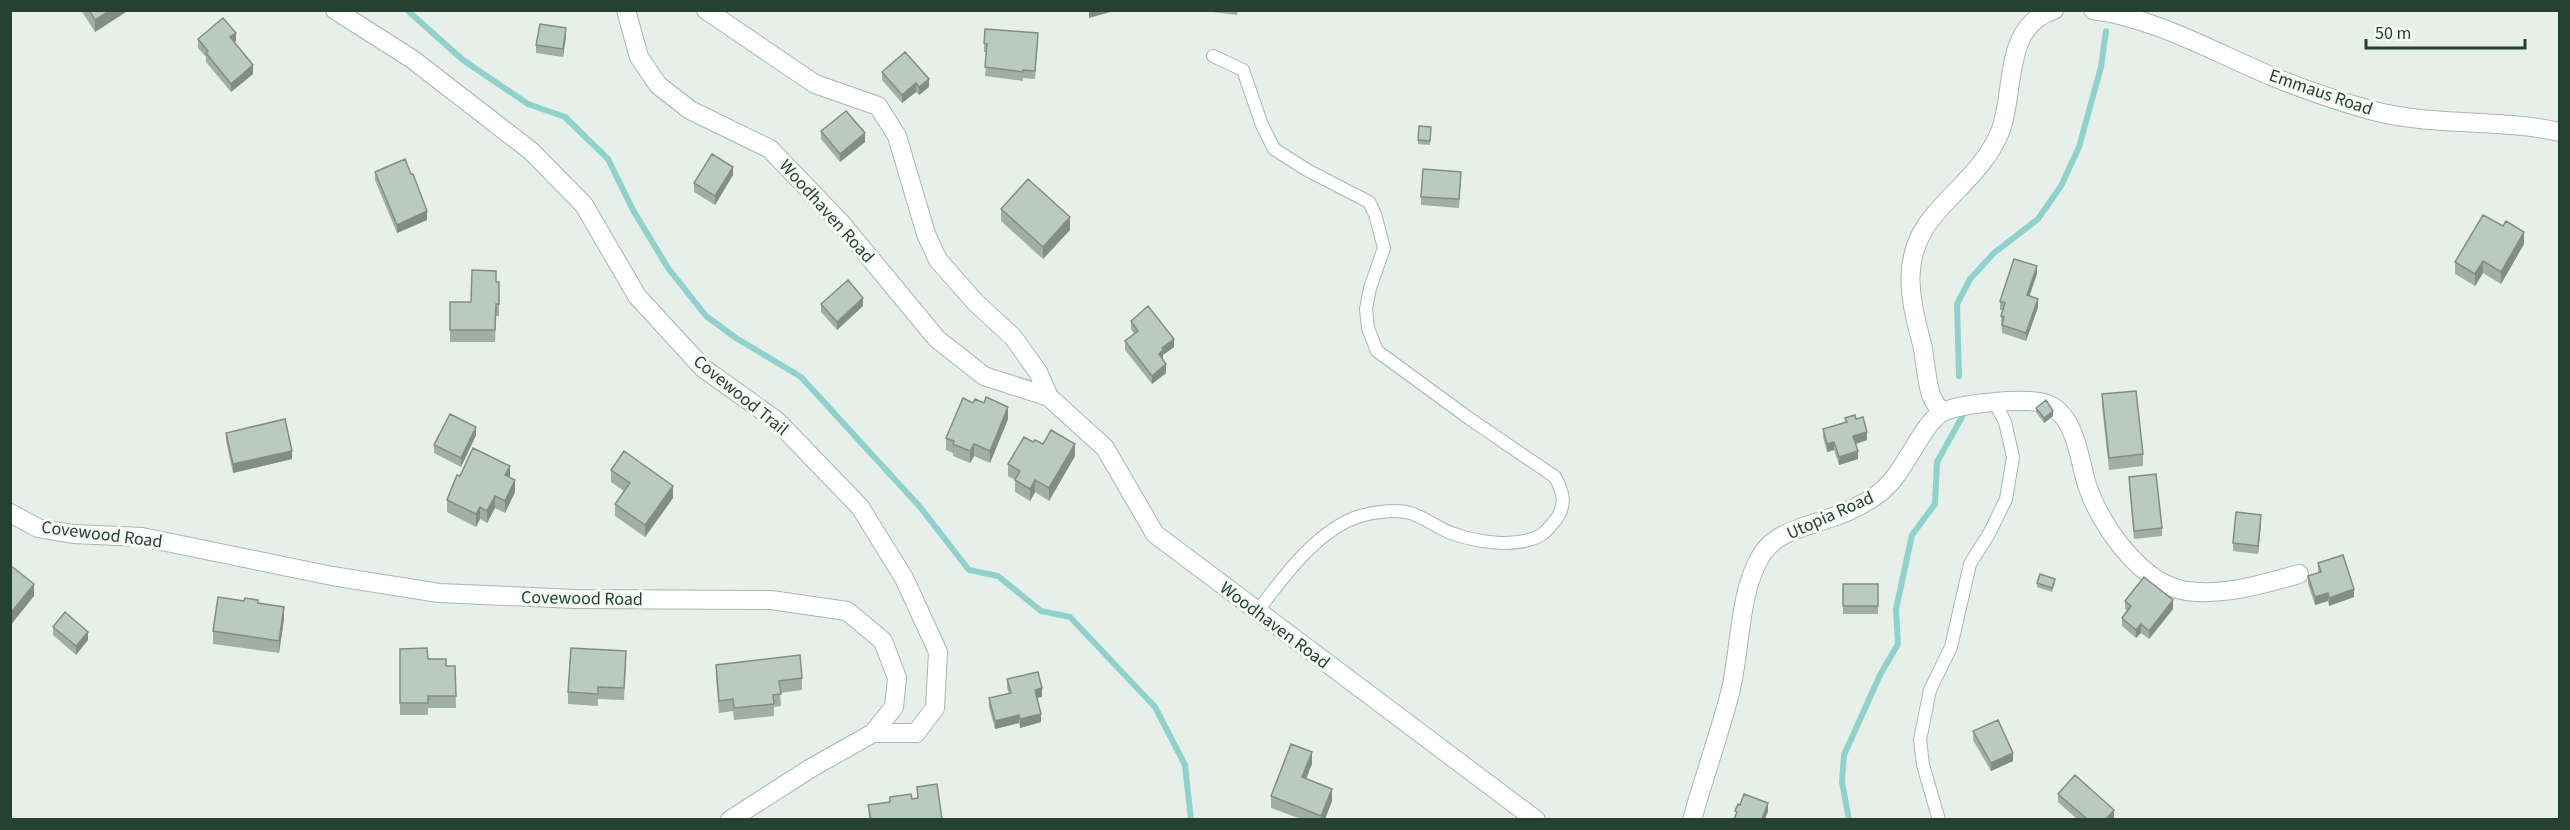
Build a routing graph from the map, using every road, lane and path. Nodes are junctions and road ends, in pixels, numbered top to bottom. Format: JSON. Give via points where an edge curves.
{"nodes":[{"id":1,"x":335,"y":10,"type":"edge"},
{"id":2,"x":626,"y":10,"type":"edge"},
{"id":3,"x":706,"y":10,"type":"edge"},
{"id":4,"x":2054,"y":10,"type":"edge"},
{"id":5,"x":2093,"y":10,"type":"edge"},
{"id":6,"x":1213,"y":57,"type":"dead end"},
{"id":7,"x":2559,"y":132,"type":"edge"},
{"id":8,"x":1049,"y":397,"type":"junction"},
{"id":9,"x":1995,"y":403,"type":"junction"},
{"id":10,"x":1942,"y":412,"type":"junction"},
{"id":11,"x":10,"y":513,"type":"edge"},
{"id":12,"x":2298,"y":574,"type":"dead end"},
{"id":13,"x":1257,"y":612,"type":"junction"},
{"id":14,"x":873,"y":733,"type":"junction"},
{"id":15,"x":730,"y":819,"type":"edge"},
{"id":16,"x":1536,"y":819,"type":"edge"},
{"id":17,"x":1692,"y":819,"type":"edge"},
{"id":18,"x":1939,"y":819,"type":"edge"}],
"edges":[{"from":1,"to":14,"type":"street","name":"Covewood Trail","via":[[412,59],[531,151],[584,205],[637,296],[703,368],[777,421],[860,507],[904,578],[938,652],[935,708],[916,733]]},
{"from":2,"to":8,"type":"street","name":"Woodhaven Road","via":[[639,57],[658,85],[690,110],[770,148],[841,223],[938,339],[984,376]]},
{"from":3,"to":8,"type":"street","name":"Woodhaven Road","via":[[815,84],[878,106],[897,136],[926,234],[938,260],[1013,337],[1038,372]]},
{"from":4,"to":10,"type":"street","via":[[2041,14],[2024,29],[2000,132],[1975,172],[1934,214],[1913,254],[1908,281],[1914,314],[1931,396]]},
{"from":5,"to":7,"type":"street","name":"Emmaus Road","via":[[2160,29],[2272,77],[2370,110],[2428,120]]},
{"from":6,"to":13,"type":"lane","via":[[1243,70],[1274,148],[1369,202],[1384,248],[1366,309],[1377,351],[1555,477],[1564,503],[1559,516],[1541,535],[1517,542],[1461,536],[1410,513],[1359,517],[1335,529],[1301,557]]},
{"from":8,"to":13,"type":"street","name":"Woodhaven Road","via":[[1105,448],[1155,534]]},
{"from":9,"to":10,"type":"street","via":[[1971,403]]},
{"from":9,"to":12,"type":"street","via":[[2031,400],[2047,403],[2059,411],[2070,426],[2093,502],[2116,541],[2162,582],[2187,591],[2214,590],[2244,588]]},
{"from":9,"to":18,"type":"lane","via":[[2005,422],[2013,457],[2006,499],[1970,564],[1951,647],[1930,690],[1920,740]]},
{"from":10,"to":17,"type":"street","name":"Utopia Road","via":[[1880,493],[1832,518],[1793,530],[1763,553],[1752,575],[1731,692]]},
{"from":11,"to":14,"type":"street","name":"Covewood Road","via":[[38,528],[142,537],[332,576],[439,593],[575,599],[771,600],[847,611],[883,641],[897,678],[894,707]]},
{"from":13,"to":16,"type":"street","name":"Woodhaven Road"},
{"from":14,"to":15,"type":"street","name":"Covewood Road"}]}
